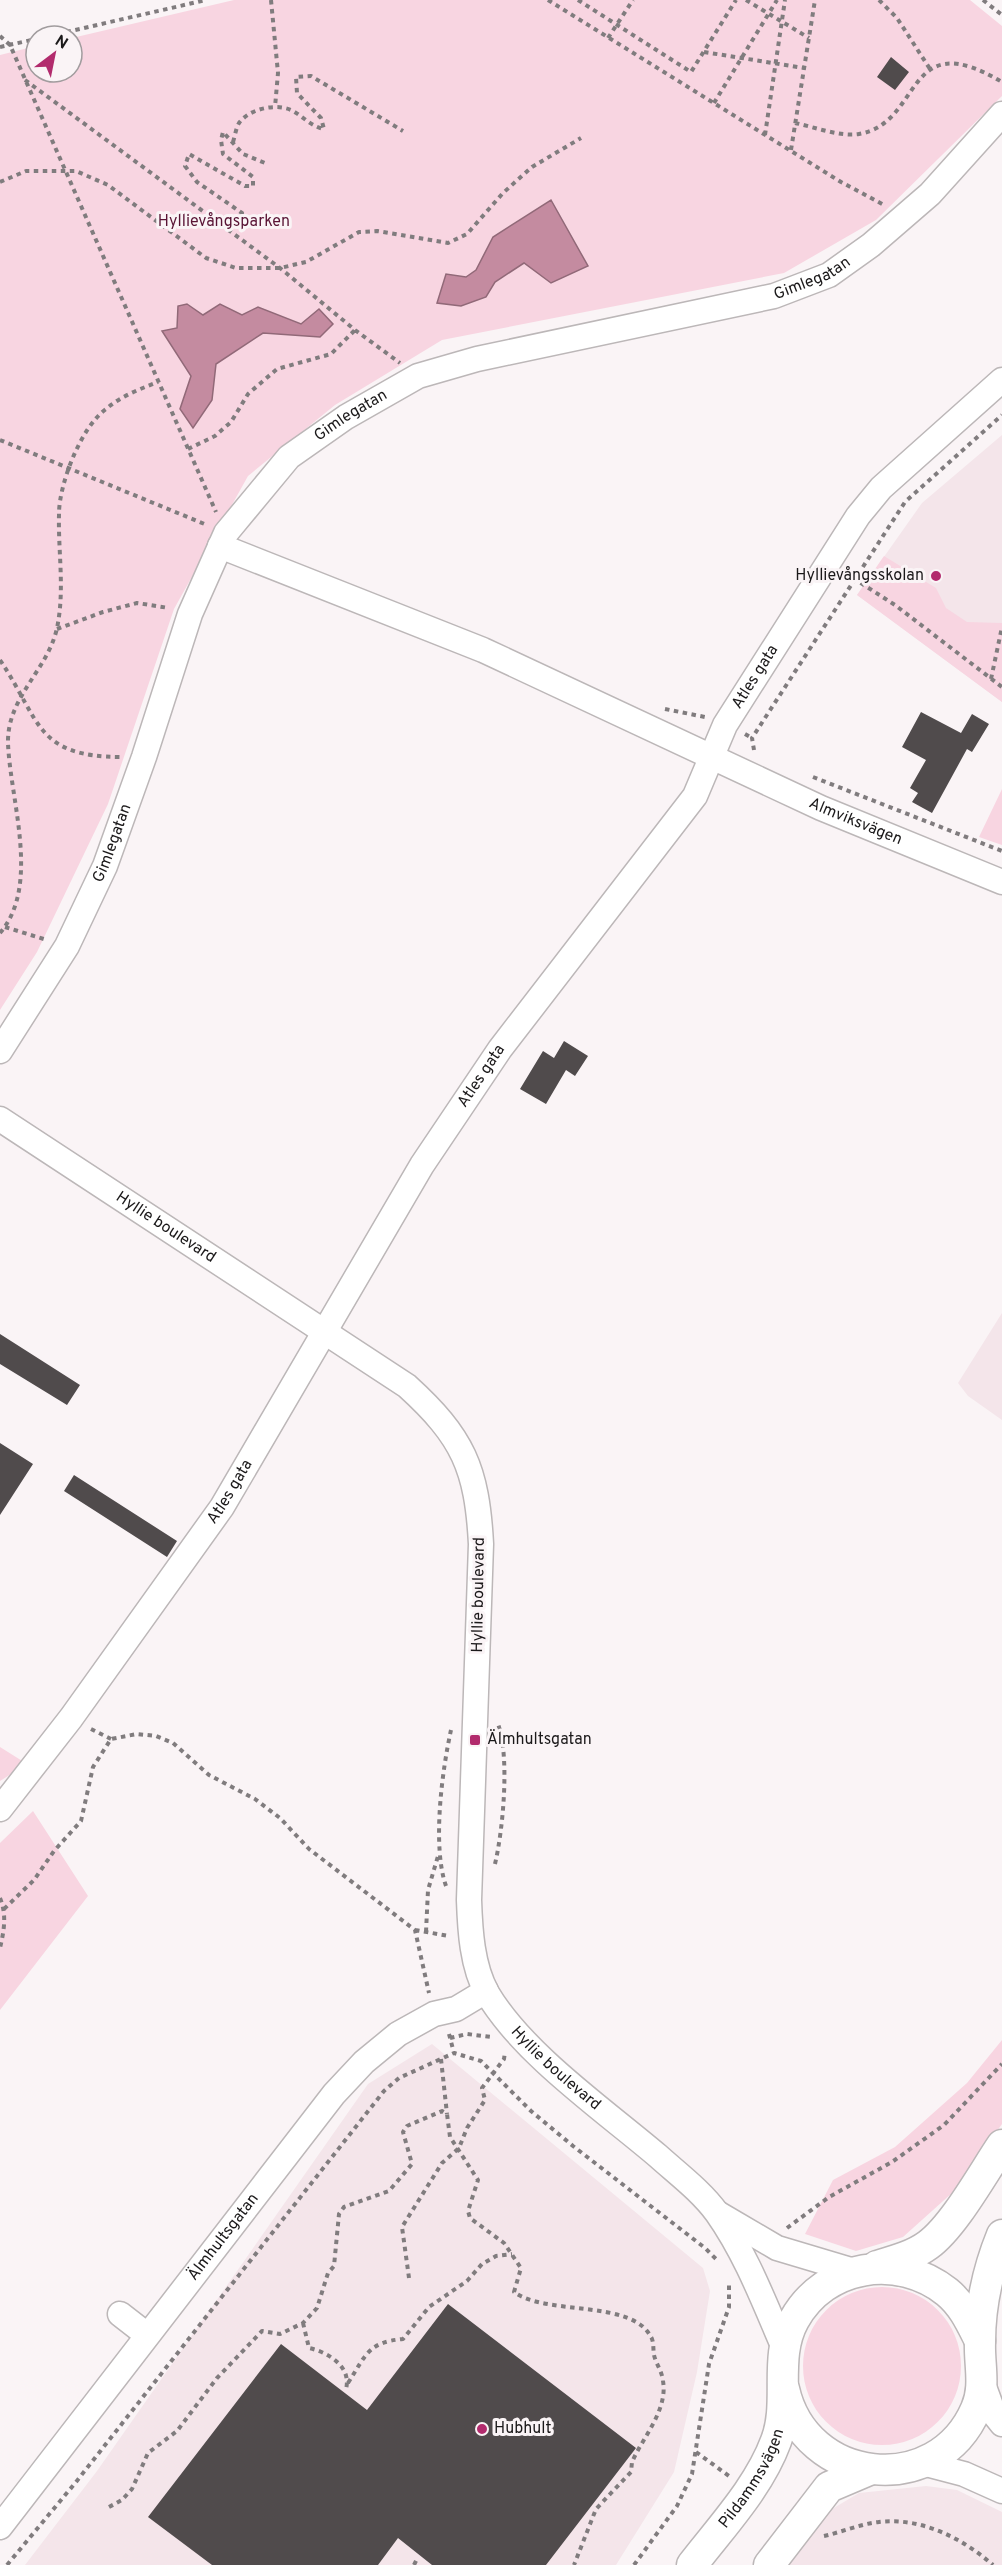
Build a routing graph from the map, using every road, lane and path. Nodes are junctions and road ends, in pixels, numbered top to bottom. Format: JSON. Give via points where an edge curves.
{"nodes":[{"id":1,"x":206,"y":0,"type":"edge"},
{"id":2,"x":271,"y":0,"type":"edge"},
{"id":3,"x":548,"y":0,"type":"edge"},
{"id":4,"x":578,"y":0,"type":"edge"},
{"id":5,"x":633,"y":0,"type":"edge"},
{"id":6,"x":736,"y":0,"type":"edge"},
{"id":7,"x":746,"y":0,"type":"edge"},
{"id":8,"x":777,"y":0,"type":"edge"},
{"id":9,"x":785,"y":0,"type":"edge"},
{"id":10,"x":815,"y":0,"type":"edge"},
{"id":11,"x":879,"y":0,"type":"edge"},
{"id":12,"x":983,"y":0,"type":"edge"},
{"id":13,"x":768,"y":14,"type":"junction"},
{"id":14,"x":1002,"y":15,"type":"edge"},
{"id":15,"x":782,"y":21,"type":"junction"},
{"id":16,"x":617,"y":25,"type":"junction"},
{"id":17,"x":84,"y":28,"type":"edge"},
{"id":18,"x":0,"y":36,"type":"edge"},
{"id":19,"x":608,"y":38,"type":"junction"},
{"id":20,"x":809,"y":38,"type":"junction"},
{"id":21,"x":24,"y":42,"type":"edge"},
{"id":22,"x":10,"y":45,"type":"junction"},
{"id":23,"x":0,"y":47,"type":"edge"},
{"id":24,"x":704,"y":52,"type":"junction"},
{"id":25,"x":741,"y":58,"type":"junction"},
{"id":26,"x":775,"y":63,"type":"junction"},
{"id":27,"x":804,"y":68,"type":"junction"},
{"id":28,"x":930,"y":69,"type":"junction"},
{"id":29,"x":24,"y":78,"type":"edge"},
{"id":30,"x":1002,"y":82,"type":"edge"},
{"id":31,"x":27,"y":84,"type":"edge"},
{"id":32,"x":30,"y":84,"type":"edge"},
{"id":33,"x":714,"y":103,"type":"junction"},
{"id":34,"x":275,"y":107,"type":"junction"},
{"id":35,"x":1002,"y":114,"type":"edge"},
{"id":36,"x":795,"y":123,"type":"junction"},
{"id":37,"x":402,"y":131,"type":"dead end"},
{"id":38,"x":765,"y":135,"type":"junction"},
{"id":39,"x":581,"y":138,"type":"dead end"},
{"id":40,"x":233,"y":142,"type":"junction"},
{"id":41,"x":791,"y":151,"type":"junction"},
{"id":42,"x":265,"y":163,"type":"dead end"},
{"id":43,"x":65,"y":171,"type":"junction"},
{"id":44,"x":0,"y":182,"type":"edge"},
{"id":45,"x":905,"y":216,"type":"junction"},
{"id":46,"x":217,"y":221,"type":"junction"},
{"id":47,"x":280,"y":268,"type":"junction"},
{"id":48,"x":355,"y":330,"type":"junction"},
{"id":49,"x":418,"y":376,"type":"junction"},
{"id":50,"x":1002,"y":380,"type":"edge"},
{"id":51,"x":158,"y":382,"type":"junction"},
{"id":52,"x":1002,"y":415,"type":"edge"},
{"id":53,"x":188,"y":449,"type":"junction"},
{"id":54,"x":223,"y":539,"type":"junction"},
{"id":55,"x":853,"y":578,"type":"junction"},
{"id":56,"x":190,"y":614,"type":"junction"},
{"id":57,"x":1002,"y":627,"type":"edge"},
{"id":58,"x":57,"y":629,"type":"junction"},
{"id":59,"x":0,"y":660,"type":"edge"},
{"id":60,"x":991,"y":679,"type":"junction"},
{"id":61,"x":1002,"y":687,"type":"edge"},
{"id":62,"x":21,"y":694,"type":"junction"},
{"id":63,"x":757,"y":753,"type":"dead end"},
{"id":64,"x":144,"y":757,"type":"junction"},
{"id":65,"x":711,"y":758,"type":"junction"},
{"id":66,"x":806,"y":774,"type":"dead end"},
{"id":67,"x":1002,"y":850,"type":"edge"},
{"id":68,"x":1002,"y":882,"type":"edge"},
{"id":69,"x":5,"y":927,"type":"junction"},
{"id":70,"x":0,"y":933,"type":"edge"},
{"id":71,"x":68,"y":945,"type":"junction"},
{"id":72,"x":0,"y":1051,"type":"edge"},
{"id":73,"x":0,"y":1119,"type":"edge"},
{"id":74,"x":324,"y":1330,"type":"junction"},
{"id":75,"x":496,"y":1717,"type":"dead end"},
{"id":76,"x":453,"y":1719,"type":"dead end"},
{"id":77,"x":0,"y":1809,"type":"edge"},
{"id":78,"x":439,"y":1855,"type":"junction"},
{"id":79,"x":494,"y":1869,"type":"dead end"},
{"id":80,"x":0,"y":1898,"type":"edge"},
{"id":81,"x":450,"y":1898,"type":"dead end"},
{"id":82,"x":4,"y":1909,"type":"junction"},
{"id":83,"x":452,"y":1927,"type":"dead end"},
{"id":84,"x":415,"y":1930,"type":"junction"},
{"id":85,"x":426,"y":1932,"type":"junction"},
{"id":86,"x":0,"y":1948,"type":"edge"},
{"id":87,"x":486,"y":1991,"type":"junction"},
{"id":88,"x":434,"y":2014,"type":"junction"},
{"id":89,"x":450,"y":2038,"type":"junction"},
{"id":90,"x":494,"y":2038,"type":"dead end"},
{"id":91,"x":505,"y":2049,"type":"dead end"},
{"id":92,"x":454,"y":2053,"type":"junction"},
{"id":93,"x":441,"y":2059,"type":"junction"},
{"id":94,"x":1002,"y":2064,"type":"edge"},
{"id":95,"x":495,"y":2072,"type":"junction"},
{"id":96,"x":447,"y":2114,"type":"junction"},
{"id":97,"x":1002,"y":2145,"type":"edge"},
{"id":98,"x":459,"y":2148,"type":"junction"},
{"id":99,"x":716,"y":2212,"type":"junction"},
{"id":100,"x":777,"y":2223,"type":"dead end"},
{"id":101,"x":1002,"y":2235,"type":"edge"},
{"id":102,"x":782,"y":2238,"type":"junction"},
{"id":103,"x":512,"y":2254,"type":"junction"},
{"id":104,"x":860,"y":2270,"type":"junction"},
{"id":105,"x":723,"y":2271,"type":"dead end"},
{"id":106,"x":751,"y":2271,"type":"junction"},
{"id":107,"x":409,"y":2278,"type":"dead end"},
{"id":108,"x":120,"y":2314,"type":"dead end"},
{"id":109,"x":303,"y":2323,"type":"junction"},
{"id":110,"x":147,"y":2335,"type":"junction"},
{"id":111,"x":980,"y":2341,"type":"junction"},
{"id":112,"x":784,"y":2348,"type":"junction"},
{"id":113,"x":782,"y":2378,"type":"junction"},
{"id":114,"x":348,"y":2382,"type":"junction"},
{"id":115,"x":983,"y":2384,"type":"junction"},
{"id":116,"x":346,"y":2389,"type":"dead end"},
{"id":117,"x":1002,"y":2424,"type":"edge"},
{"id":118,"x":696,"y":2452,"type":"junction"},
{"id":119,"x":922,"y":2463,"type":"junction"},
{"id":120,"x":869,"y":2470,"type":"junction"},
{"id":121,"x":749,"y":2490,"type":"junction"},
{"id":122,"x":1002,"y":2492,"type":"edge"},
{"id":123,"x":109,"y":2507,"type":"dead end"},
{"id":124,"x":800,"y":2524,"type":"junction"},
{"id":125,"x":0,"y":2527,"type":"edge"},
{"id":126,"x":418,"y":2557,"type":"dead end"},
{"id":127,"x":7,"y":2565,"type":"edge"},
{"id":128,"x":414,"y":2565,"type":"edge"},
{"id":129,"x":574,"y":2565,"type":"edge"},
{"id":130,"x":634,"y":2565,"type":"edge"},
{"id":131,"x":692,"y":2565,"type":"edge"},
{"id":132,"x":769,"y":2565,"type":"edge"},
{"id":133,"x":993,"y":2565,"type":"edge"}],
"edges":[{"from":1,"to":17,"type":"path"},
{"from":2,"to":34,"type":"path","via":[[278,73]]},
{"from":3,"to":19,"type":"path"},
{"from":4,"to":16,"type":"path"},
{"from":5,"to":16,"type":"path"},
{"from":6,"to":24,"type":"path"},
{"from":7,"to":13,"type":"path"},
{"from":8,"to":13,"type":"path"},
{"from":9,"to":15,"type":"path"},
{"from":10,"to":20,"type":"path"},
{"from":11,"to":28,"type":"path","via":[[897,18]]},
{"from":12,"to":14,"type":"path"},
{"from":13,"to":15,"type":"path"},
{"from":13,"to":25,"type":"path"},
{"from":15,"to":20,"type":"path"},
{"from":15,"to":26,"type":"path"},
{"from":16,"to":19,"type":"path"},
{"from":16,"to":24,"type":"path","via":[[691,72]]},
{"from":18,"to":22,"type":"path"},
{"from":19,"to":33,"type":"path"},
{"from":20,"to":27,"type":"path"},
{"from":21,"to":22,"type":"path"},
{"from":22,"to":23,"type":"path"},
{"from":22,"to":29,"type":"path"},
{"from":24,"to":25,"type":"path"},
{"from":25,"to":26,"type":"path"},
{"from":25,"to":33,"type":"path"},
{"from":26,"to":27,"type":"path"},
{"from":26,"to":38,"type":"path"},
{"from":27,"to":36,"type":"path"},
{"from":28,"to":30,"type":"path","via":[[955,63],[971,66]]},
{"from":28,"to":36,"type":"path","via":[[876,128],[842,134]]},
{"from":31,"to":43,"type":"path"},
{"from":32,"to":46,"type":"path"},
{"from":33,"to":38,"type":"path"},
{"from":34,"to":37,"type":"path","via":[[290,109],[324,129],[321,118],[297,93],[296,77],[311,76]]},
{"from":34,"to":40,"type":"path","via":[[251,112],[238,124]]},
{"from":35,"to":45,"type":"street","name":"Gimlegatan"},
{"from":36,"to":41,"type":"path"},
{"from":38,"to":41,"type":"path"},
{"from":39,"to":47,"type":"path","via":[[532,166],[467,234],[448,243],[377,231],[359,232],[306,262]]},
{"from":40,"to":42,"type":"path","via":[[243,154]]},
{"from":40,"to":46,"type":"path","via":[[224,132],[223,154],[253,177],[253,186],[245,186],[189,154],[185,166],[197,182],[242,213],[237,219]]},
{"from":41,"to":45,"type":"path"},
{"from":43,"to":44,"type":"path","via":[[26,171]]},
{"from":43,"to":47,"type":"path","via":[[76,171],[108,185],[206,258],[236,268]]},
{"from":43,"to":51,"type":"path"},
{"from":45,"to":49,"type":"street","name":"Gimlegatan","via":[[829,275],[774,296],[477,359]]},
{"from":46,"to":47,"type":"path"},
{"from":47,"to":48,"type":"path"},
{"from":48,"to":49,"type":"path"},
{"from":48,"to":53,"type":"path","via":[[331,354],[277,369],[248,394],[231,422],[215,436]]},
{"from":49,"to":54,"type":"street","name":"Gimlegatan","via":[[346,417],[290,457]]},
{"from":50,"to":65,"type":"street","name":"Atles gata","via":[[881,488],[858,516],[725,725]]},
{"from":51,"to":53,"type":"path"},
{"from":51,"to":58,"type":"path","via":[[130,393],[104,410],[84,435],[62,486],[62,588]]},
{"from":52,"to":55,"type":"path","via":[[905,502]]},
{"from":53,"to":54,"type":"path"},
{"from":54,"to":56,"type":"street","name":"Gimlegatan"},
{"from":54,"to":65,"type":"street","name":"Almviksvägen","via":[[483,650]]},
{"from":55,"to":60,"type":"path","via":[[895,605]]},
{"from":55,"to":63,"type":"path","via":[[752,738],[752,749]]},
{"from":56,"to":58,"type":"path","via":[[137,603]]},
{"from":56,"to":64,"type":"street","name":"Gimlegatan"},
{"from":57,"to":60,"type":"path"},
{"from":58,"to":62,"type":"path","via":[[48,652]]},
{"from":59,"to":62,"type":"path"},
{"from":60,"to":61,"type":"path"},
{"from":62,"to":64,"type":"path","via":[[36,723],[55,744],[99,757]]},
{"from":62,"to":69,"type":"path","via":[[8,741],[20,878],[17,904]]},
{"from":64,"to":71,"type":"street","name":"Gimlegatan","via":[[105,866]]},
{"from":65,"to":68,"type":"street","name":"Almviksvägen","via":[[820,808]]},
{"from":65,"to":74,"type":"street","name":"Atles gata","via":[[695,796],[494,1058],[422,1165]]},
{"from":66,"to":67,"type":"path"},
{"from":69,"to":70,"type":"path"},
{"from":69,"to":71,"type":"path"},
{"from":71,"to":72,"type":"street","name":"Gimlegatan"},
{"from":73,"to":74,"type":"street","name":"Hyllie boulevard"},
{"from":74,"to":77,"type":"street","name":"Atles gata","via":[[222,1507]]},
{"from":74,"to":87,"type":"street","name":"Hyllie boulevard","via":[[407,1386],[436,1412],[455,1438],[472,1474],[481,1544],[469,1900],[471,1940]]},
{"from":75,"to":79,"type":"path","via":[[504,1740],[501,1839]]},
{"from":76,"to":78,"type":"path","via":[[444,1759]]},
{"from":78,"to":81,"type":"path"},
{"from":78,"to":85,"type":"path","via":[[428,1890]]},
{"from":80,"to":82,"type":"path"},
{"from":82,"to":84,"type":"path","via":[[34,1880],[81,1821],[93,1767],[111,1739],[137,1734],[173,1743],[210,1775],[255,1799],[280,1818],[309,1849]]},
{"from":82,"to":86,"type":"path"},
{"from":83,"to":85,"type":"path","via":[[453,1937]]},
{"from":84,"to":85,"type":"path"},
{"from":84,"to":88,"type":"path"},
{"from":87,"to":88,"type":"street","name":"Älmhultsgatan","via":[[456,2008]]},
{"from":87,"to":99,"type":"street","name":"Hyllie boulevard","via":[[534,2051],[686,2180]]},
{"from":88,"to":89,"type":"path"},
{"from":88,"to":110,"type":"street","name":"Älmhultsgatan","via":[[398,2034],[334,2094]]},
{"from":89,"to":90,"type":"path","via":[[467,2034]]},
{"from":89,"to":92,"type":"path"},
{"from":91,"to":95,"type":"path","via":[[504,2059]]},
{"from":92,"to":93,"type":"path"},
{"from":92,"to":95,"type":"path","via":[[481,2061]]},
{"from":93,"to":96,"type":"path"},
{"from":93,"to":127,"type":"path","via":[[399,2079],[384,2091]]},
{"from":94,"to":102,"type":"path","via":[[944,2125],[892,2162],[829,2197]]},
{"from":95,"to":98,"type":"path","via":[[482,2088],[485,2100]]},
{"from":95,"to":105,"type":"path","via":[[531,2111],[705,2248]]},
{"from":96,"to":98,"type":"path","via":[[450,2137]]},
{"from":96,"to":109,"type":"path","via":[[442,2111],[407,2126],[403,2132],[412,2164],[389,2191],[344,2207],[339,2214],[334,2266],[327,2273],[317,2308]]},
{"from":97,"to":104,"type":"main road","name":"Pildammsvägen","via":[[945,2228],[928,2245],[906,2257]]},
{"from":98,"to":103,"type":"path","via":[[478,2180],[468,2211],[470,2218],[504,2242]]},
{"from":98,"to":107,"type":"path","via":[[442,2163],[402,2227]]},
{"from":99,"to":102,"type":"street","name":"Hyllie boulevard"},
{"from":99,"to":106,"type":"street","name":"Hyllie boulevard"},
{"from":100,"to":102,"type":"path"},
{"from":101,"to":111,"type":"main road","name":"Pildammsvägen","via":[[991,2262]]},
{"from":102,"to":104,"type":"street","name":"Hyllie boulevard"},
{"from":103,"to":114,"type":"path","via":[[496,2256],[482,2264],[467,2281],[429,2307],[403,2339],[381,2341]]},
{"from":103,"to":129,"type":"path","via":[[521,2268],[514,2292],[518,2295],[631,2318],[651,2336],[664,2383],[662,2404],[636,2453],[632,2472],[596,2509]]},
{"from":104,"to":111,"type":"main road","name":"Pildammsvägen","via":[[896,2269],[932,2283],[948,2293],[967,2315]]},
{"from":104,"to":112,"type":"main road","name":"Pildammsvägen","via":[[831,2282],[813,2296],[794,2320]]},
{"from":106,"to":112,"type":"street","name":"Hyllie boulevard"},
{"from":106,"to":118,"type":"path","via":[[728,2280],[729,2307],[709,2364]]},
{"from":108,"to":110,"type":"street"},
{"from":109,"to":114,"type":"path","via":[[309,2348],[327,2352],[342,2367]]},
{"from":109,"to":123,"type":"path","via":[[280,2334],[262,2331],[217,2378],[177,2431],[148,2453],[132,2489]]},
{"from":110,"to":125,"type":"street","name":"Älmhultsgatan"},
{"from":111,"to":115,"type":"main road","name":"Pildammsvägen"},
{"from":112,"to":113,"type":"main road","name":"Pildammsvägen"},
{"from":113,"to":120,"type":"main road","name":"Pildammsvägen","via":[[788,2404],[819,2448],[843,2463]]},
{"from":113,"to":121,"type":"main road","name":"Pildammsvägen","via":[[777,2440]]},
{"from":114,"to":116,"type":"path"},
{"from":115,"to":117,"type":"street"},
{"from":115,"to":119,"type":"main road","name":"Pildammsvägen","via":[[976,2409],[963,2431],[944,2450]]},
{"from":118,"to":121,"type":"path"},
{"from":118,"to":130,"type":"path","via":[[692,2474],[677,2506]]},
{"from":119,"to":120,"type":"main road","name":"Pildammsvägen","via":[[896,2470]]},
{"from":119,"to":122,"type":"street","via":[[964,2474]]},
{"from":120,"to":124,"type":"main road","name":"Pildammsvägen","via":[[829,2487]]},
{"from":121,"to":131,"type":"main road","name":"Pildammsvägen"},
{"from":124,"to":132,"type":"main road","name":"Pildammsvägen"},
{"from":124,"to":133,"type":"path","via":[[825,2536],[879,2522],[917,2524],[951,2535]]},
{"from":126,"to":128,"type":"path"}]}
